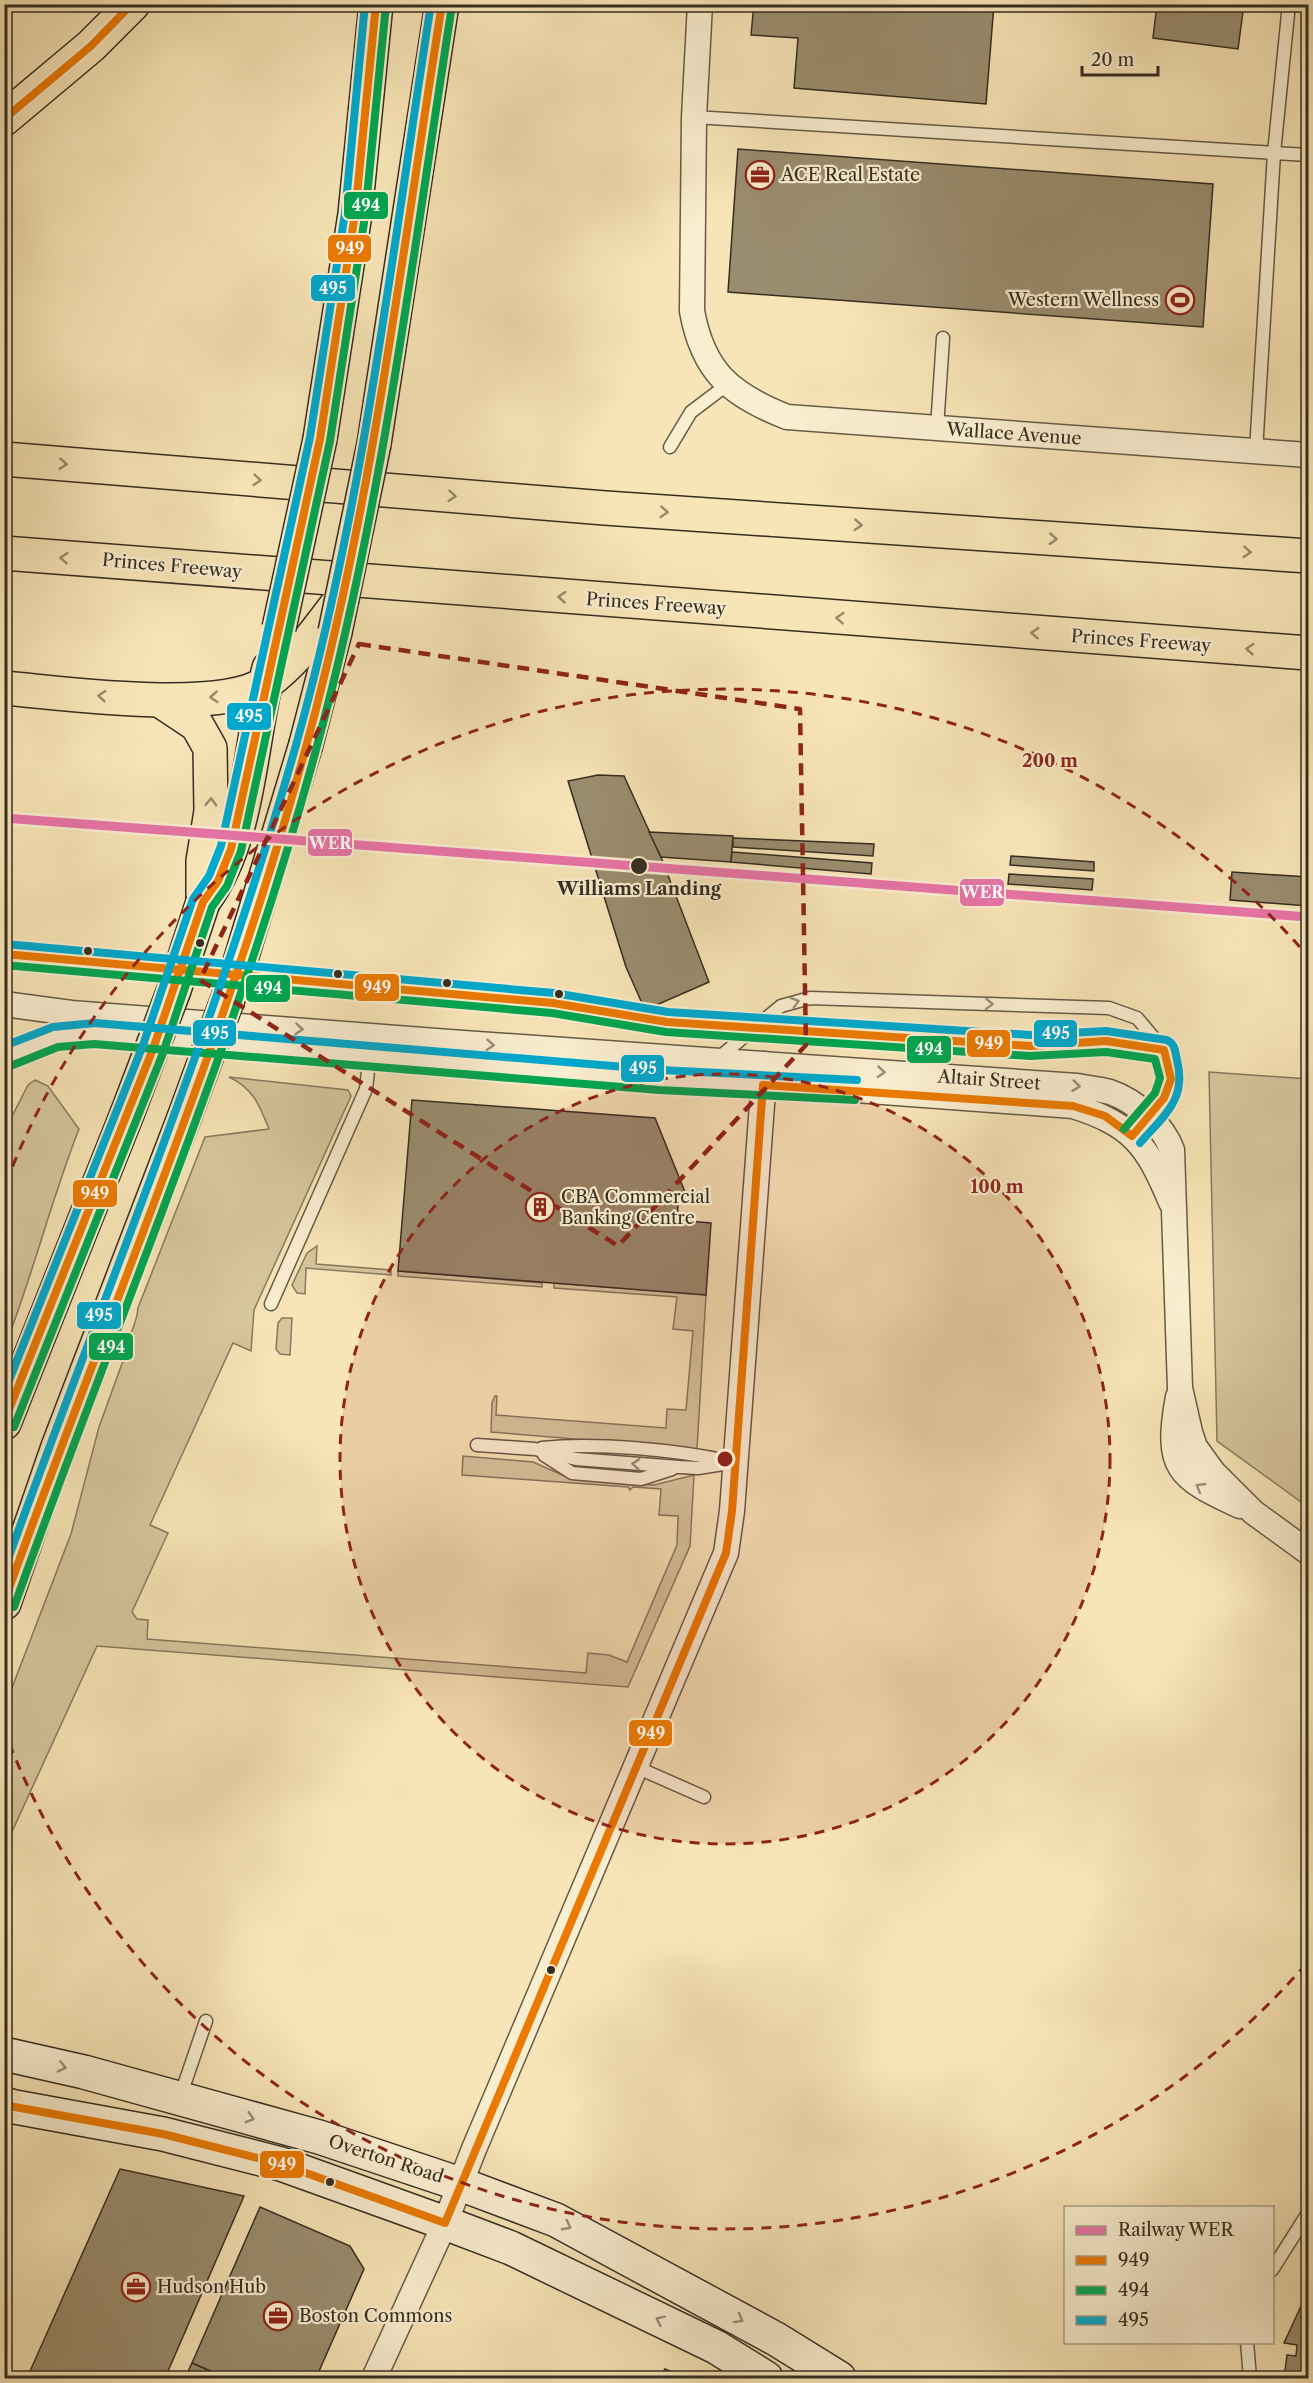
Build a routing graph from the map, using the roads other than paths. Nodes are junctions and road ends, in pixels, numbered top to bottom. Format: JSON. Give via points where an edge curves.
{"nodes":[{"id":1,"x":133,"y":4,"type":"edge"},
{"id":2,"x":376,"y":4,"type":"edge"},
{"id":3,"x":442,"y":4,"type":"edge"},
{"id":4,"x":700,"y":4,"type":"edge"},
{"id":5,"x":1288,"y":4,"type":"edge"},
{"id":6,"x":694,"y":117,"type":"junction"},
{"id":7,"x":4,"y":119,"type":"edge"},
{"id":8,"x":1274,"y":153,"type":"junction"},
{"id":9,"x":1308,"y":155,"type":"edge"},
{"id":10,"x":943,"y":338,"type":"dead end"},
{"id":11,"x":728,"y":384,"type":"junction"},
{"id":12,"x":936,"y":428,"type":"junction"},
{"id":13,"x":670,"y":447,"type":"dead end"},
{"id":14,"x":1256,"y":451,"type":"junction"},
{"id":15,"x":1308,"y":455,"type":"edge"},
{"id":16,"x":4,"y":459,"type":"edge"},
{"id":17,"x":4,"y":553,"type":"edge"},
{"id":18,"x":1308,"y":556,"type":"edge"},
{"id":19,"x":342,"y":598,"type":"junction"},
{"id":20,"x":1308,"y":653,"type":"edge"},
{"id":21,"x":265,"y":684,"type":"junction"},
{"id":22,"x":4,"y":688,"type":"edge"},
{"id":23,"x":161,"y":701,"type":"junction"},
{"id":24,"x":203,"y":902,"type":"junction"},
{"id":25,"x":4,"y":954,"type":"edge"},
{"id":26,"x":4,"y":1004,"type":"edge"},
{"id":27,"x":752,"y":1028,"type":"junction"},
{"id":28,"x":371,"y":1045,"type":"junction"},
{"id":29,"x":1164,"y":1050,"type":"junction"},
{"id":30,"x":4,"y":1057,"type":"edge"},
{"id":31,"x":715,"y":1061,"type":"junction"},
{"id":32,"x":764,"y":1075,"type":"junction"},
{"id":33,"x":1150,"y":1117,"type":"junction"},
{"id":34,"x":1132,"y":1136,"type":"junction"},
{"id":35,"x":1174,"y":1209,"type":"junction"},
{"id":36,"x":270,"y":1304,"type":"dead end"},
{"id":37,"x":4,"y":1423,"type":"edge"},
{"id":38,"x":477,"y":1445,"type":"dead end"},
{"id":39,"x":535,"y":1449,"type":"junction"},
{"id":40,"x":736,"y":1462,"type":"junction"},
{"id":41,"x":1308,"y":1552,"type":"edge"},
{"id":42,"x":4,"y":1603,"type":"edge"},
{"id":43,"x":636,"y":1767,"type":"junction"},
{"id":44,"x":704,"y":1797,"type":"dead end"},
{"id":45,"x":206,"y":2020,"type":"dead end"},
{"id":46,"x":4,"y":2054,"type":"edge"},
{"id":47,"x":180,"y":2098,"type":"junction"},
{"id":48,"x":6,"y":2105,"type":"edge"},
{"id":49,"x":460,"y":2184,"type":"junction"},
{"id":50,"x":1308,"y":2213,"type":"edge"},
{"id":51,"x":446,"y":2223,"type":"junction"},
{"id":52,"x":1274,"y":2267,"type":"edge"},
{"id":53,"x":1247,"y":2344,"type":"edge"},
{"id":54,"x":374,"y":2379,"type":"edge"},
{"id":55,"x":766,"y":2379,"type":"edge"},
{"id":56,"x":839,"y":2379,"type":"edge"},
{"id":57,"x":1250,"y":2379,"type":"edge"}],
"edges":[{"from":1,"to":7,"type":"highway","via":[[91,46]]},
{"from":2,"to":21,"type":"highway","bridge":true,"via":[[355,214],[320,439]]},
{"from":3,"to":19,"type":"highway","bridge":true,"via":[[374,444]]},
{"from":4,"to":6,"type":"street","name":"Wallace Avenue"},
{"from":5,"to":8,"type":"lane"},
{"from":6,"to":8,"type":"lane"},
{"from":6,"to":11,"type":"street","name":"Wallace Avenue","via":[[692,311],[698,341]]},
{"from":8,"to":9,"type":"lane"},
{"from":8,"to":14,"type":"lane"},
{"from":10,"to":12,"type":"lane"},
{"from":11,"to":12,"type":"street","name":"Wallace Avenue","via":[[760,406],[787,417]]},
{"from":11,"to":13,"type":"lane","via":[[691,412]]},
{"from":12,"to":14,"type":"street","name":"Wallace Avenue"},
{"from":14,"to":15,"type":"street","name":"Wallace Avenue"},
{"from":16,"to":18,"type":"highway","one_way":true,"via":[[617,509]]},
{"from":20,"to":17,"type":"highway","name":"Princes Freeway","one_way":true},
{"from":19,"to":21,"type":"highway","via":[[289,665]]},
{"from":19,"to":42,"type":"highway","bridge":true,"via":[[306,744],[234,982],[58,1447]]},
{"from":21,"to":23,"type":"highway","one_way":true,"via":[[236,695]]},
{"from":21,"to":24,"type":"highway","via":[[231,849],[218,881]]},
{"from":23,"to":22,"type":"highway","one_way":true},
{"from":24,"to":23,"type":"highway","one_way":true,"via":[[203,861],[211,811],[210,748],[197,725]]},
{"from":24,"to":37,"type":"highway","bridge":true,"via":[[127,1114]]},
{"from":25,"to":27,"type":"lane","via":[[553,1003],[666,1022]]},
{"from":26,"to":28,"type":"street","name":"Altair Street","one_way":true},
{"from":27,"to":29,"type":"lane","via":[[1030,1046],[1106,1041]]},
{"from":27,"to":29,"type":"lane","one_way":true,"via":[[781,1006],[810,998],[1109,1008],[1137,1018]]},
{"from":27,"to":31,"type":"lane"},
{"from":28,"to":30,"type":"street","name":"Altair Street","via":[[94,1034],[56,1037]]},
{"from":28,"to":31,"type":"street","name":"Altair Street","one_way":true},
{"from":28,"to":32,"type":"street","name":"Altair Street","via":[[660,1080]]},
{"from":28,"to":36,"type":"lane","via":[[366,1089]]},
{"from":29,"to":33,"type":"lane","via":[[1171,1079],[1164,1098]]},
{"from":31,"to":32,"type":"street","name":"Altair Street"},
{"from":32,"to":33,"type":"street","name":"Altair Street","one_way":true,"via":[[1077,1086],[1112,1093]]},
{"from":32,"to":34,"type":"street","name":"Altair Street","via":[[1073,1106],[1105,1116]]},
{"from":32,"to":40,"type":"street"},
{"from":33,"to":34,"type":"lane"},
{"from":33,"to":35,"type":"street","name":"Altair Street","via":[[1172,1150]]},
{"from":34,"to":35,"type":"street","name":"Altair Street","via":[[1153,1161]]},
{"from":35,"to":41,"type":"street","name":"Altair Street","via":[[1180,1388],[1195,1447],[1213,1472],[1253,1512]]},
{"from":38,"to":39,"type":"lane"},
{"from":39,"to":40,"type":"lane","via":[[569,1445],[699,1455]]},
{"from":40,"to":39,"type":"lane","one_way":true,"via":[[679,1467],[576,1459]]},
{"from":40,"to":43,"type":"street","via":[[726,1552]]},
{"from":43,"to":44,"type":"lane"},
{"from":43,"to":49,"type":"street"},
{"from":45,"to":47,"type":"lane"},
{"from":46,"to":47,"type":"street","name":"Overton Road","one_way":true},
{"from":47,"to":49,"type":"street","name":"Overton Road","one_way":true,"via":[[319,2137]]},
{"from":48,"to":51,"type":"street","via":[[163,2134],[281,2164]]},
{"from":49,"to":51,"type":"street"},
{"from":49,"to":56,"type":"street","name":"Overton Road","one_way":true,"via":[[556,2220],[756,2328]]},
{"from":50,"to":52,"type":"lane"},
{"from":51,"to":54,"type":"street"},
{"from":55,"to":51,"type":"street","one_way":true,"via":[[705,2342],[511,2248]]},
{"from":53,"to":57,"type":"lane"}]}
